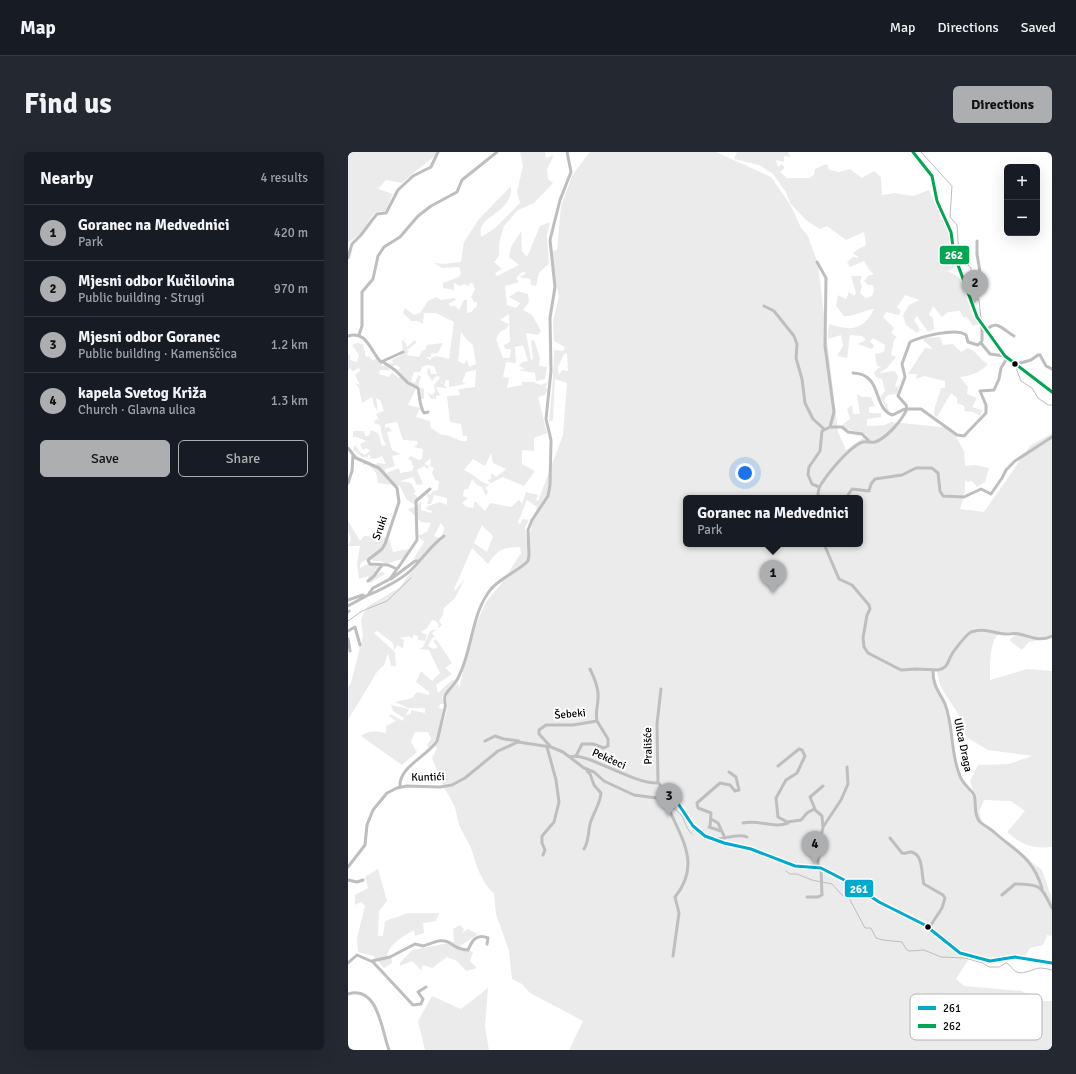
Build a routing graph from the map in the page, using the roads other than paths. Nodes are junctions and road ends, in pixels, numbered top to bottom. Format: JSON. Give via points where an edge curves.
{"nodes":[{"id":1,"x":438,"y":152,"type":"edge"},
{"id":2,"x":497,"y":152,"type":"edge"},
{"id":3,"x":567,"y":152,"type":"edge"},
{"id":4,"x":913,"y":152,"type":"edge"},
{"id":5,"x":977,"y":241,"type":"dead end"},
{"id":6,"x":348,"y":258,"type":"edge"},
{"id":7,"x":817,"y":262,"type":"dead end"},
{"id":8,"x":971,"y":303,"type":"junction"},
{"id":9,"x":764,"y":306,"type":"dead end"},
{"id":10,"x":982,"y":324,"type":"junction"},
{"id":11,"x":986,"y":331,"type":"junction"},
{"id":12,"x":359,"y":334,"type":"junction"},
{"id":13,"x":348,"y":336,"type":"edge"},
{"id":14,"x":1014,"y":336,"type":"dead end"},
{"id":15,"x":981,"y":343,"type":"junction"},
{"id":16,"x":403,"y":352,"type":"dead end"},
{"id":17,"x":1006,"y":357,"type":"junction"},
{"id":18,"x":383,"y":362,"type":"junction"},
{"id":19,"x":1017,"y":364,"type":"junction"},
{"id":20,"x":1052,"y":369,"type":"edge"},
{"id":21,"x":853,"y":373,"type":"dead end"},
{"id":22,"x":1052,"y":392,"type":"edge"},
{"id":23,"x":907,"y":409,"type":"junction"},
{"id":24,"x":428,"y":412,"type":"dead end"},
{"id":25,"x":830,"y":427,"type":"junction"},
{"id":26,"x":824,"y":429,"type":"junction"},
{"id":27,"x":1052,"y":437,"type":"edge"},
{"id":28,"x":869,"y":441,"type":"junction"},
{"id":29,"x":348,"y":448,"type":"edge"},
{"id":30,"x":353,"y":455,"type":"junction"},
{"id":31,"x":348,"y":483,"type":"edge"},
{"id":32,"x":819,"y":487,"type":"junction"},
{"id":33,"x":430,"y":490,"type":"dead end"},
{"id":34,"x":818,"y":495,"type":"edge"},
{"id":35,"x":848,"y":495,"type":"edge"},
{"id":36,"x":444,"y":536,"type":"dead end"},
{"id":37,"x":825,"y":547,"type":"edge"},
{"id":38,"x":419,"y":561,"type":"junction"},
{"id":39,"x":382,"y":565,"type":"junction"},
{"id":40,"x":398,"y":568,"type":"junction"},
{"id":41,"x":390,"y":579,"type":"junction"},
{"id":42,"x":368,"y":580,"type":"dead end"},
{"id":43,"x":366,"y":596,"type":"junction"},
{"id":44,"x":348,"y":600,"type":"edge"},
{"id":45,"x":348,"y":606,"type":"edge"},
{"id":46,"x":348,"y":631,"type":"edge"},
{"id":47,"x":1052,"y":636,"type":"edge"},
{"id":48,"x":348,"y":642,"type":"edge"},
{"id":49,"x":360,"y":645,"type":"dead end"},
{"id":50,"x":350,"y":651,"type":"dead end"},
{"id":51,"x":590,"y":669,"type":"dead end"},
{"id":52,"x":934,"y":670,"type":"junction"},
{"id":53,"x":661,"y":689,"type":"dead end"},
{"id":54,"x":597,"y":721,"type":"junction"},
{"id":55,"x":485,"y":741,"type":"dead end"},
{"id":56,"x":520,"y":742,"type":"junction"},
{"id":57,"x":547,"y":746,"type":"junction"},
{"id":58,"x":551,"y":747,"type":"junction"},
{"id":59,"x":576,"y":756,"type":"junction"},
{"id":60,"x":570,"y":757,"type":"junction"},
{"id":61,"x":778,"y":766,"type":"dead end"},
{"id":62,"x":847,"y":767,"type":"dead end"},
{"id":63,"x":587,"y":770,"type":"junction"},
{"id":64,"x":729,"y":772,"type":"dead end"},
{"id":65,"x":658,"y":783,"type":"junction"},
{"id":66,"x":823,"y":786,"type":"dead end"},
{"id":67,"x":400,"y":787,"type":"junction"},
{"id":68,"x":669,"y":800,"type":"junction"},
{"id":69,"x":815,"y":809,"type":"junction"},
{"id":70,"x":711,"y":819,"type":"junction"},
{"id":71,"x":790,"y":822,"type":"junction"},
{"id":72,"x":743,"y":823,"type":"dead end"},
{"id":73,"x":823,"y":827,"type":"junction"},
{"id":74,"x":721,"y":831,"type":"junction"},
{"id":75,"x":747,"y":837,"type":"dead end"},
{"id":76,"x":725,"y":838,"type":"junction"},
{"id":77,"x":890,"y":838,"type":"dead end"},
{"id":78,"x":713,"y":839,"type":"junction"},
{"id":79,"x":584,"y":849,"type":"dead end"},
{"id":80,"x":543,"y":855,"type":"dead end"},
{"id":81,"x":348,"y":867,"type":"edge"},
{"id":82,"x":820,"y":868,"type":"junction"},
{"id":83,"x":348,"y":880,"type":"edge"},
{"id":84,"x":363,"y":880,"type":"dead end"},
{"id":85,"x":1042,"y":888,"type":"junction"},
{"id":86,"x":1002,"y":895,"type":"dead end"},
{"id":87,"x":808,"y":897,"type":"dead end"},
{"id":88,"x":1052,"y":908,"type":"edge"},
{"id":89,"x":929,"y":928,"type":"junction"},
{"id":90,"x":487,"y":944,"type":"dead end"},
{"id":91,"x":673,"y":956,"type":"dead end"},
{"id":92,"x":372,"y":961,"type":"junction"},
{"id":93,"x":348,"y":963,"type":"edge"},
{"id":94,"x":1052,"y":963,"type":"edge"},
{"id":95,"x":426,"y":987,"type":"dead end"},
{"id":96,"x":348,"y":994,"type":"edge"},
{"id":97,"x":389,"y":1050,"type":"edge"}],
"edges":[{"from":1,"to":6,"type":"street","via":[[431,167],[413,176],[398,190],[386,213],[377,214],[352,244]]},
{"from":2,"to":12,"type":"street","via":[[462,180],[457,192],[431,206],[418,216],[400,237],[384,247],[378,256],[373,279],[362,292],[362,326]]},
{"from":3,"to":67,"type":"street","via":[[571,172],[560,200],[550,240],[555,288],[550,318],[551,371],[546,419],[551,440],[549,491],[528,530],[528,561],[489,591],[482,602],[459,676],[445,697],[445,709],[438,738],[431,749],[418,758],[403,776]]},
{"from":4,"to":8,"type":"street","via":[[932,176],[937,201],[951,232],[954,254]]},
{"from":5,"to":8,"type":"street","via":[[980,272],[971,287]]},
{"from":7,"to":25,"type":"street","via":[[826,278],[825,346],[834,412]]},
{"from":8,"to":10,"type":"street"},
{"from":9,"to":26,"type":"street","via":[[774,310],[794,336],[805,403],[813,419]]},
{"from":10,"to":11,"type":"street"},
{"from":10,"to":15,"type":"street"},
{"from":11,"to":14,"type":"street","via":[[992,325],[997,325]]},
{"from":11,"to":17,"type":"street"},
{"from":12,"to":13,"type":"street"},
{"from":12,"to":18,"type":"street"},
{"from":15,"to":17,"type":"street","via":[[990,354]]},
{"from":15,"to":23,"type":"street","via":[[971,344],[967,341],[966,335],[961,333],[925,336],[910,342],[902,364],[905,377],[898,396]]},
{"from":16,"to":18,"type":"street"},
{"from":17,"to":19,"type":"street"},
{"from":17,"to":23,"type":"street","via":[[994,390],[980,391],[986,408],[985,415],[964,436],[957,435],[921,409]]},
{"from":18,"to":24,"type":"street","via":[[418,388],[422,411]]},
{"from":19,"to":20,"type":"street","via":[[1040,355],[1046,366]]},
{"from":19,"to":22,"type":"street"},
{"from":21,"to":23,"type":"street","via":[[861,374],[870,380],[890,415]]},
{"from":23,"to":28,"type":"street","via":[[903,419],[894,428],[879,440]]},
{"from":25,"to":26,"type":"street"},
{"from":25,"to":28,"type":"street","via":[[842,427],[848,432],[864,434]]},
{"from":26,"to":32,"type":"street","via":[[820,439],[820,451],[809,467],[808,476],[812,484]]},
{"from":27,"to":35,"type":"street","via":[[1015,461],[991,494],[981,489],[964,497],[943,496],[938,473],[932,468],[925,467],[916,468],[902,475],[875,479],[869,491],[852,489]]},
{"from":28,"to":32,"type":"street","via":[[851,450]]},
{"from":29,"to":30,"type":"street","name":"Sruki"},
{"from":30,"to":31,"type":"street"},
{"from":30,"to":39,"type":"street","name":"Sruki","via":[[379,468],[397,488],[398,502],[385,544],[368,560],[370,564]]},
{"from":32,"to":34,"type":"street"},
{"from":33,"to":40,"type":"street","via":[[416,501],[416,542]]},
{"from":36,"to":38,"type":"street"},
{"from":37,"to":52,"type":"street","via":[[839,579],[852,585],[869,605],[863,638],[866,650],[898,670]]},
{"from":38,"to":41,"type":"street","via":[[415,561]]},
{"from":38,"to":43,"type":"street","via":[[408,573],[385,588]]},
{"from":39,"to":40,"type":"street","name":"Sruki"},
{"from":39,"to":42,"type":"street"},
{"from":40,"to":41,"type":"street"},
{"from":41,"to":43,"type":"street","via":[[372,588]]},
{"from":43,"to":44,"type":"street"},
{"from":43,"to":45,"type":"street"},
{"from":46,"to":49,"type":"street","via":[[355,627]]},
{"from":47,"to":52,"type":"street","via":[[1039,640],[991,630],[970,633],[951,656],[946,667]]},
{"from":48,"to":50,"type":"street"},
{"from":51,"to":54,"type":"street","name":"Šebeki","via":[[598,694]]},
{"from":52,"to":85,"type":"street","name":"Ulica Draga","via":[[935,688],[949,718],[959,774],[966,788],[974,796],[974,808],[978,819],[1003,842],[1027,858]]},
{"from":53,"to":65,"type":"street","name":"Prališće","via":[[656,739]]},
{"from":54,"to":58,"type":"street","name":"Šebeki","via":[[542,727],[539,734]]},
{"from":54,"to":59,"type":"street","name":"Pekčeci","via":[[608,739],[608,746],[604,748],[582,744]]},
{"from":55,"to":56,"type":"street","via":[[496,736]]},
{"from":56,"to":57,"type":"street"},
{"from":56,"to":67,"type":"street","name":"Kuntići","via":[[498,751],[452,785]]},
{"from":57,"to":58,"type":"street"},
{"from":57,"to":80,"type":"street","via":[[559,802],[554,822],[542,836],[545,850]]},
{"from":58,"to":60,"type":"street"},
{"from":59,"to":60,"type":"street","name":"Pekčeci"},
{"from":59,"to":65,"type":"street","name":"Pekčeci","via":[[591,759],[642,782]]},
{"from":60,"to":63,"type":"street"},
{"from":61,"to":71,"type":"street","via":[[802,750],[805,756],[796,773],[786,780],[776,798],[778,817]]},
{"from":62,"to":73,"type":"street","via":[[848,784]]},
{"from":63,"to":68,"type":"street","via":[[634,795]]},
{"from":63,"to":79,"type":"street","via":[[601,796]]},
{"from":64,"to":70,"type":"street","via":[[736,777],[739,790],[735,791],[730,785],[720,783],[697,803],[698,808],[711,813]]},
{"from":65,"to":68,"type":"street"},
{"from":66,"to":69,"type":"street","via":[[810,797]]},
{"from":67,"to":81,"type":"street","name":"Kuntići","via":[[387,793],[377,804],[366,825],[365,845]]},
{"from":68,"to":78,"type":"main road","via":[[679,805],[693,826]]},
{"from":68,"to":91,"type":"street","via":[[689,864],[684,884],[675,897],[679,913]]},
{"from":69,"to":71,"type":"street","via":[[807,813],[802,820]]},
{"from":69,"to":73,"type":"street","via":[[822,816]]},
{"from":70,"to":74,"type":"street","via":[[718,823]]},
{"from":70,"to":74,"type":"street","via":[[710,827]]},
{"from":71,"to":72,"type":"street","via":[[782,826],[756,821]]},
{"from":73,"to":82,"type":"street","via":[[818,844]]},
{"from":74,"to":76,"type":"street"},
{"from":75,"to":76,"type":"street","via":[[740,835]]},
{"from":76,"to":78,"type":"street"},
{"from":77,"to":89,"type":"street","via":[[902,853],[910,852],[918,856],[921,860],[924,884],[945,898],[939,914]]},
{"from":78,"to":82,"type":"main road","via":[[751,849],[794,866]]},
{"from":82,"to":87,"type":"street","via":[[822,894],[818,897]]},
{"from":82,"to":89,"type":"main road"},
{"from":83,"to":84,"type":"street"},
{"from":85,"to":86,"type":"street","via":[[1015,884]]},
{"from":85,"to":88,"type":"street","name":"Ulica Draga"},
{"from":89,"to":94,"type":"main road","via":[[956,952],[983,960],[1015,957]]},
{"from":90,"to":92,"type":"street","via":[[488,938],[483,936],[471,940],[468,950],[457,948],[445,941],[422,946],[415,944],[390,957]]},
{"from":92,"to":93,"type":"street","via":[[357,955]]},
{"from":92,"to":95,"type":"street","via":[[402,995],[416,1005],[421,1004],[423,999],[418,992]]},
{"from":96,"to":97,"type":"street","via":[[358,992],[371,1000]]}]}
